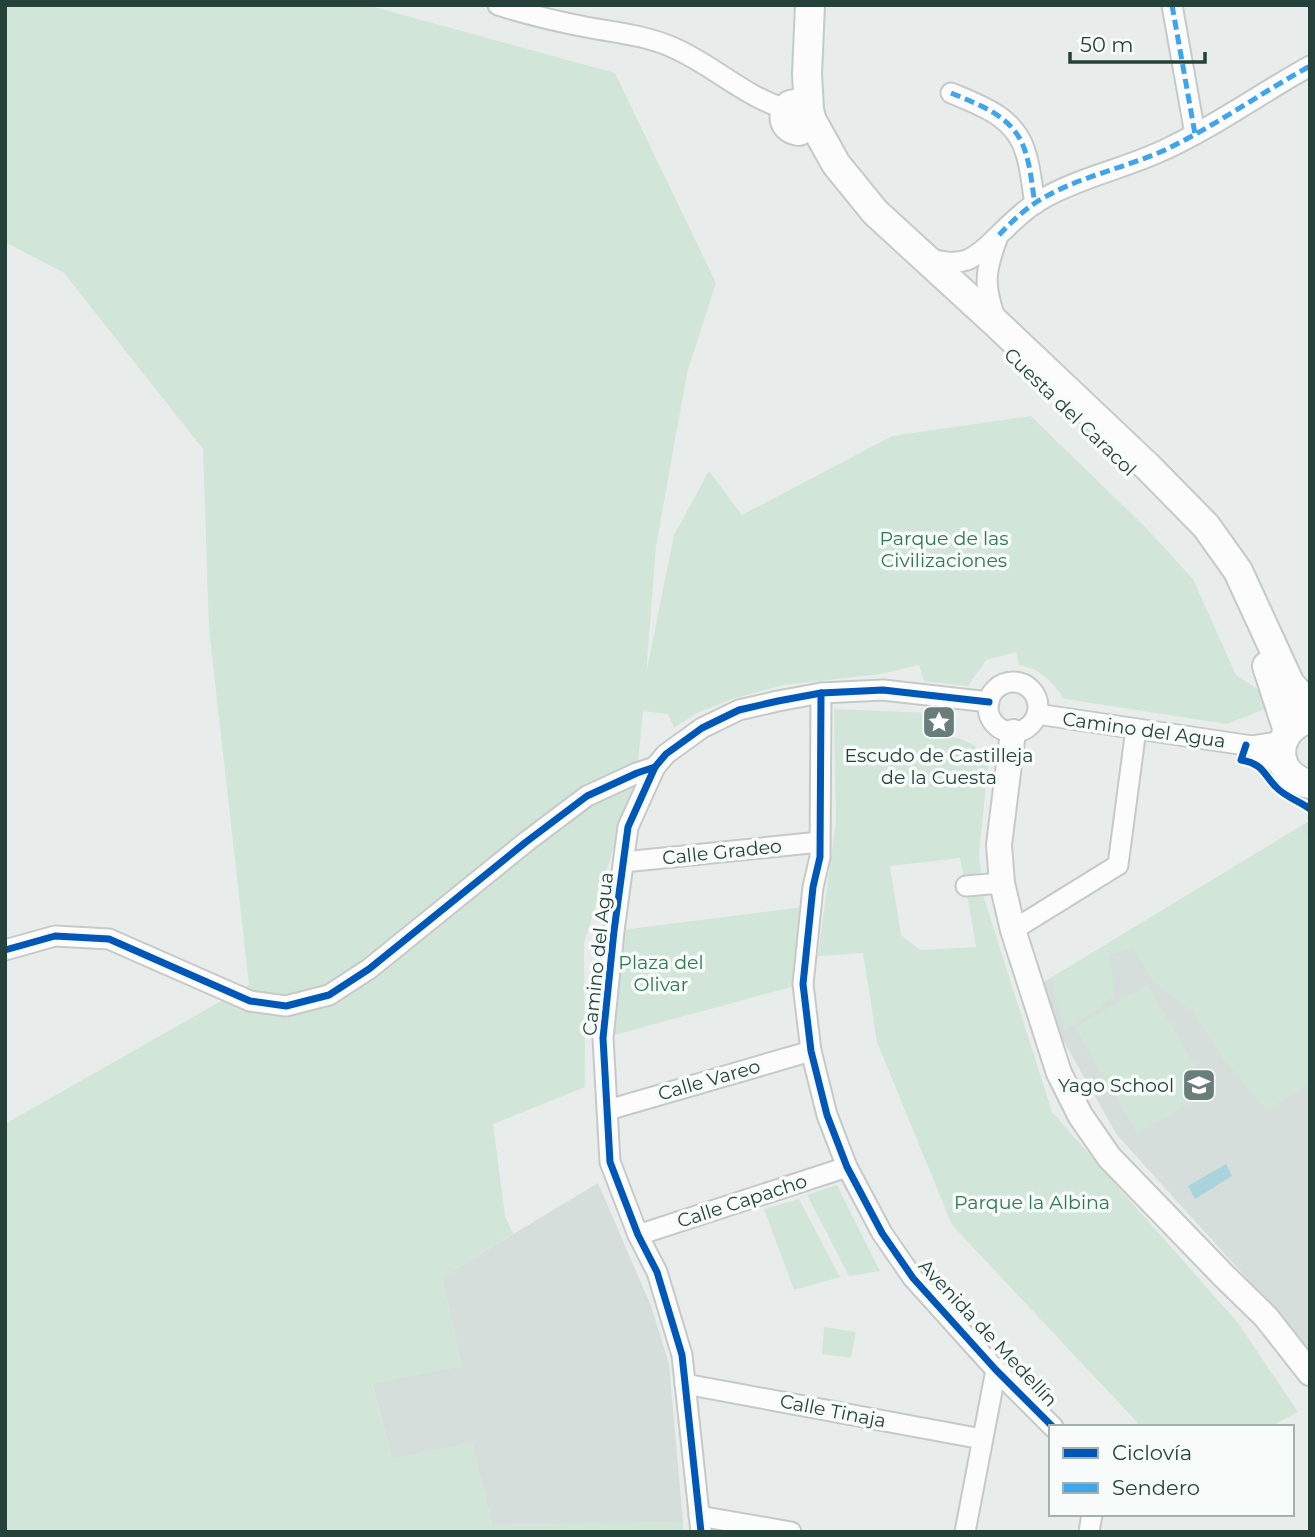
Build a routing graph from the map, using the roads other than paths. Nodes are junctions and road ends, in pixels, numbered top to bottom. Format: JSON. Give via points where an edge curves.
{"nodes":[{"id":1,"x":498,"y":5,"type":"edge"},
{"id":2,"x":804,"y":5,"type":"edge"},
{"id":3,"x":810,"y":5,"type":"edge"},
{"id":4,"x":1172,"y":5,"type":"edge"},
{"id":5,"x":1309,"y":67,"type":"edge"},
{"id":6,"x":951,"y":93,"type":"dead end"},
{"id":7,"x":797,"y":117,"type":"junction"},
{"id":8,"x":1195,"y":134,"type":"junction"},
{"id":9,"x":1035,"y":204,"type":"junction"},
{"id":10,"x":999,"y":235,"type":"junction"},
{"id":11,"x":924,"y":257,"type":"junction"},
{"id":12,"x":997,"y":324,"type":"junction"},
{"id":13,"x":821,"y":693,"type":"junction"},
{"id":14,"x":989,"y":702,"type":"junction"},
{"id":15,"x":1310,"y":706,"type":"edge"},
{"id":16,"x":1037,"y":714,"type":"junction"},
{"id":17,"x":1136,"y":729,"type":"junction"},
{"id":18,"x":1294,"y":731,"type":"edge"},
{"id":19,"x":1013,"y":732,"type":"junction"},
{"id":20,"x":1252,"y":746,"type":"junction"},
{"id":21,"x":655,"y":767,"type":"junction"},
{"id":22,"x":1303,"y":782,"type":"edge"},
{"id":23,"x":820,"y":842,"type":"junction"},
{"id":24,"x":624,"y":862,"type":"junction"},
{"id":25,"x":1002,"y":883,"type":"junction"},
{"id":26,"x":966,"y":886,"type":"dead end"},
{"id":27,"x":1013,"y":930,"type":"junction"},
{"id":28,"x":5,"y":950,"type":"edge"},
{"id":29,"x":811,"y":1051,"type":"junction"},
{"id":30,"x":608,"y":1110,"type":"junction"},
{"id":31,"x":847,"y":1167,"type":"junction"},
{"id":32,"x":638,"y":1235,"type":"junction"},
{"id":33,"x":996,"y":1370,"type":"junction"},
{"id":34,"x":1310,"y":1373,"type":"edge"},
{"id":35,"x":685,"y":1384,"type":"junction"},
{"id":36,"x":1051,"y":1425,"type":"edge"},
{"id":37,"x":982,"y":1439,"type":"junction"},
{"id":38,"x":700,"y":1524,"type":"edge"},
{"id":39,"x":791,"y":1532,"type":"edge"},
{"id":40,"x":965,"y":1532,"type":"edge"}],
"edges":[{"from":1,"to":7,"type":"street","via":[[676,48],[737,85],[772,116]]},
{"from":2,"to":7,"type":"main road","via":[[789,85]]},
{"from":3,"to":7,"type":"main road","name":"Cuesta del Caracol","via":[[807,74]]},
{"from":4,"to":8,"type":"street"},
{"from":5,"to":8,"type":"street"},
{"from":6,"to":9,"type":"street","via":[[990,110],[1016,132],[1026,152]]},
{"from":7,"to":11,"type":"main road","name":"Cuesta del Caracol","via":[[875,212]]},
{"from":7,"to":18,"type":"main road","name":"Cuesta del Caracol","via":[[852,209],[1169,506],[1210,556],[1265,659]]},
{"from":8,"to":9,"type":"street"},
{"from":9,"to":10,"type":"street"},
{"from":10,"to":11,"type":"street","via":[[969,259],[943,262]]},
{"from":10,"to":12,"type":"street","via":[[986,283]]},
{"from":11,"to":12,"type":"main road","name":"Cuesta del Caracol"},
{"from":12,"to":15,"type":"main road","name":"Cuesta del Caracol","via":[[1206,526],[1238,570],[1290,684]]},
{"from":13,"to":14,"type":"street","name":"Camino del Agua","via":[[883,690]]},
{"from":13,"to":21,"type":"street","name":"Camino del Agua","via":[[739,710],[702,729]]},
{"from":13,"to":23,"type":"street","name":"Avenida de Medellín"},
{"from":14,"to":16,"type":"street","via":[[996,689],[1016,682],[1034,694]]},
{"from":14,"to":19,"type":"street","via":[[994,723]]},
{"from":16,"to":17,"type":"street","name":"Camino del Agua"},
{"from":16,"to":19,"type":"street","via":[[1028,727]]},
{"from":17,"to":20,"type":"street","name":"Camino del Agua"},
{"from":17,"to":27,"type":"street","via":[[1118,865]]},
{"from":18,"to":20,"type":"street","name":"Camino del Agua"},
{"from":18,"to":22,"type":"main road","name":"Cuesta del Caracol","via":[[1282,756]]},
{"from":19,"to":25,"type":"street","via":[[999,845]]},
{"from":20,"to":22,"type":"street","name":"Camino del Agua"},
{"from":21,"to":24,"type":"street","name":"Camino del Agua","via":[[628,827]]},
{"from":21,"to":28,"type":"street","via":[[587,796],[369,969],[329,995],[286,1006],[250,1001],[109,939],[55,936]]},
{"from":23,"to":24,"type":"street","name":"Calle Gradeo"},
{"from":23,"to":29,"type":"street","name":"Avenida de Medellín","via":[[803,984]]},
{"from":24,"to":30,"type":"street","name":"Camino del Agua","via":[[603,1038]]},
{"from":25,"to":26,"type":"street"},
{"from":25,"to":27,"type":"street"},
{"from":27,"to":34,"type":"street","via":[[1059,1073],[1080,1115],[1109,1157],[1266,1317]]},
{"from":29,"to":30,"type":"street","name":"Calle Vareo"},
{"from":29,"to":31,"type":"street","name":"Avenida de Medellín","via":[[827,1115]]},
{"from":30,"to":32,"type":"street","name":"Camino del Agua","via":[[610,1162]]},
{"from":31,"to":32,"type":"street","name":"Calle Capacho"},
{"from":31,"to":33,"type":"street","name":"Avenida de Medellín","via":[[882,1233],[914,1278]]},
{"from":32,"to":35,"type":"street","name":"Camino del Agua","via":[[657,1272],[682,1355]]},
{"from":33,"to":36,"type":"street","name":"Avenida de Medellín"},
{"from":33,"to":37,"type":"street"},
{"from":35,"to":37,"type":"street","name":"Calle Tinaja"},
{"from":35,"to":38,"type":"street","name":"Camino del Agua"},
{"from":37,"to":40,"type":"street"},
{"from":38,"to":39,"type":"street"}]}
